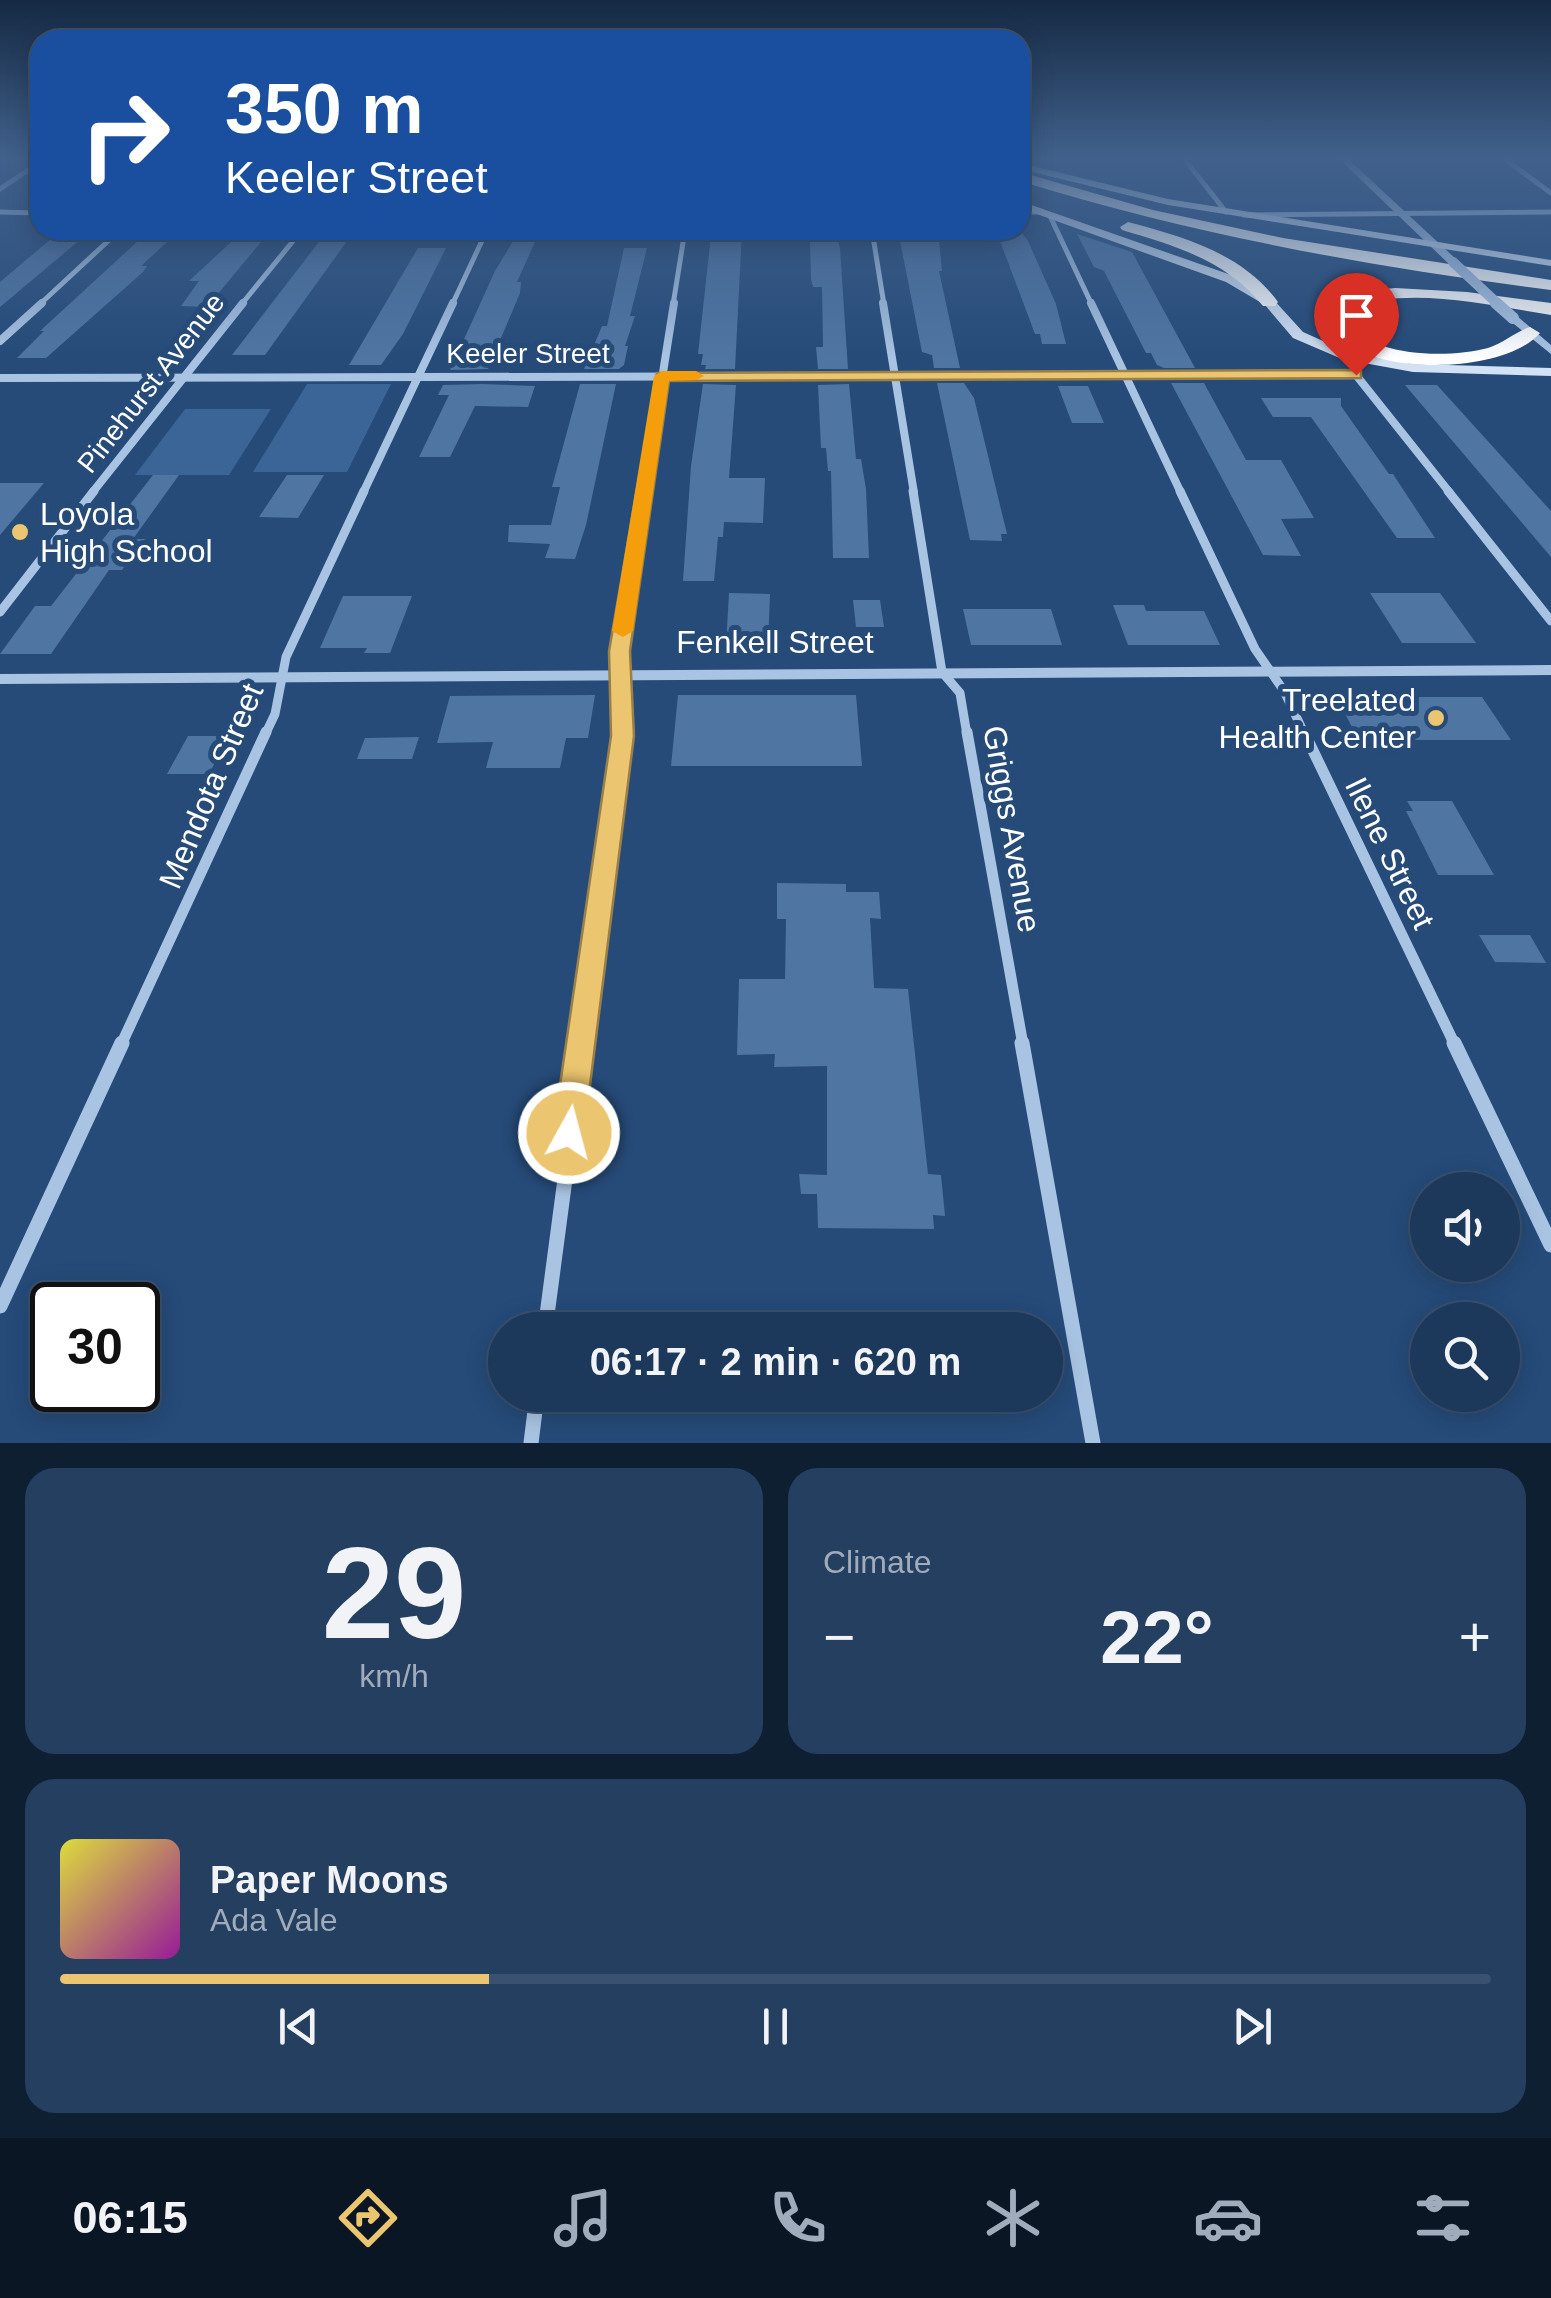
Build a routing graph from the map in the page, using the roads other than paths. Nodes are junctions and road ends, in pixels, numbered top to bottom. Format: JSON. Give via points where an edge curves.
{"nodes":[{"id":1,"x":1050,"y":224,"type":"edge"},
{"id":2,"x":1074,"y":224,"type":"edge"},
{"id":3,"x":1131,"y":224,"type":"edge"},
{"id":4,"x":1172,"y":224,"type":"edge"},
{"id":5,"x":1201,"y":224,"type":"edge"},
{"id":6,"x":1257,"y":224,"type":"edge"},
{"id":7,"x":1301,"y":224,"type":"edge"},
{"id":8,"x":1412,"y":224,"type":"edge"},
{"id":9,"x":1390,"y":239,"type":"junction"},
{"id":10,"x":109,"y":240,"type":"edge"},
{"id":11,"x":294,"y":240,"type":"edge"},
{"id":12,"x":482,"y":240,"type":"edge"},
{"id":13,"x":683,"y":240,"type":"edge"},
{"id":14,"x":874,"y":240,"type":"edge"},
{"id":15,"x":1436,"y":246,"type":"junction"},
{"id":16,"x":1551,"y":263,"type":"edge"},
{"id":17,"x":1551,"y":285,"type":"edge"},
{"id":18,"x":1551,"y":298,"type":"edge"},
{"id":19,"x":1269,"y":302,"type":"junction"},
{"id":20,"x":1551,"y":309,"type":"edge"},
{"id":21,"x":1530,"y":333,"type":"junction"},
{"id":22,"x":0,"y":341,"type":"edge"},
{"id":23,"x":1551,"y":351,"type":"edge"},
{"id":24,"x":1513,"y":372,"type":"junction"},
{"id":25,"x":1551,"y":372,"type":"edge"},
{"id":26,"x":898,"y":375,"type":"junction"},
{"id":27,"x":1126,"y":375,"type":"junction"},
{"id":28,"x":418,"y":376,"type":"junction"},
{"id":29,"x":662,"y":376,"type":"junction"},
{"id":30,"x":182,"y":377,"type":"junction"},
{"id":31,"x":0,"y":378,"type":"edge"},
{"id":32,"x":1551,"y":383,"type":"edge"},
{"id":33,"x":0,"y":612,"type":"edge"},
{"id":34,"x":1551,"y":621,"type":"edge"},
{"id":35,"x":1551,"y":670,"type":"edge"},
{"id":36,"x":1267,"y":671,"type":"junction"},
{"id":37,"x":942,"y":672,"type":"junction"},
{"id":38,"x":621,"y":673,"type":"junction"},
{"id":39,"x":0,"y":678,"type":"edge"},
{"id":40,"x":284,"y":678,"type":"junction"},
{"id":41,"x":1551,"y":1245,"type":"edge"},
{"id":42,"x":0,"y":1306,"type":"edge"},
{"id":43,"x":547,"y":1312,"type":"edge"},
{"id":44,"x":535,"y":1412,"type":"edge"},
{"id":45,"x":531,"y":1443,"type":"edge"},
{"id":46,"x":1093,"y":1443,"type":"edge"}],
"edges":[{"from":1,"to":27,"type":"street","name":"Ilene Street"},
{"from":2,"to":19,"type":"main road","via":[[1230,279]]},
{"from":3,"to":19,"type":"highway","via":[[1255,280]]},
{"from":4,"to":18,"type":"highway","via":[[1250,247]]},
{"from":5,"to":17,"type":"highway"},
{"from":6,"to":9,"type":"highway"},
{"from":7,"to":9,"type":"main road"},
{"from":8,"to":15,"type":"street"},
{"from":9,"to":15,"type":"main road"},
{"from":10,"to":22,"type":"street"},
{"from":11,"to":30,"type":"street","name":"Pinehurst Avenue"},
{"from":12,"to":28,"type":"street","name":"Mendota Street"},
{"from":13,"to":29,"type":"street"},
{"from":14,"to":26,"type":"street","name":"Griggs Avenue"},
{"from":15,"to":16,"type":"main road"},
{"from":15,"to":21,"type":"street","bridge":true},
{"from":19,"to":24,"type":"main road","via":[[1298,335],[1346,356],[1403,368]]},
{"from":20,"to":21,"type":"highway","via":[[1384,293],[1340,302],[1331,318],[1344,334],[1374,348],[1439,360],[1496,355]]},
{"from":21,"to":23,"type":"street"},
{"from":24,"to":25,"type":"main road"},
{"from":24,"to":32,"type":"main road"},
{"from":26,"to":27,"type":"street","name":"Keeler Street"},
{"from":26,"to":29,"type":"street","name":"Keeler Street"},
{"from":26,"to":37,"type":"street","name":"Griggs Avenue"},
{"from":27,"to":34,"type":"street","name":"Keeler Street","via":[[1356,375]]},
{"from":27,"to":36,"type":"street","name":"Ilene Street"},
{"from":28,"to":29,"type":"street","name":"Keeler Street"},
{"from":28,"to":30,"type":"street","name":"Keeler Street"},
{"from":28,"to":40,"type":"street","name":"Mendota Street","via":[[286,656]]},
{"from":29,"to":38,"type":"street"},
{"from":30,"to":31,"type":"street","name":"Keeler Street"},
{"from":30,"to":33,"type":"street","name":"Pinehurst Avenue"},
{"from":35,"to":36,"type":"street","name":"Fenkell Street"},
{"from":36,"to":37,"type":"street","name":"Fenkell Street"},
{"from":36,"to":41,"type":"street","name":"Ilene Street","via":[[1284,691]]},
{"from":37,"to":38,"type":"street","name":"Fenkell Street"},
{"from":37,"to":46,"type":"street","name":"Griggs Avenue","via":[[960,693]]},
{"from":38,"to":40,"type":"street","name":"Fenkell Street"},
{"from":38,"to":43,"type":"street","via":[[623,736]]},
{"from":39,"to":40,"type":"street","name":"Fenkell Street"},
{"from":40,"to":42,"type":"street","name":"Mendota Street","via":[[275,714]]},
{"from":44,"to":45,"type":"street"}]}
